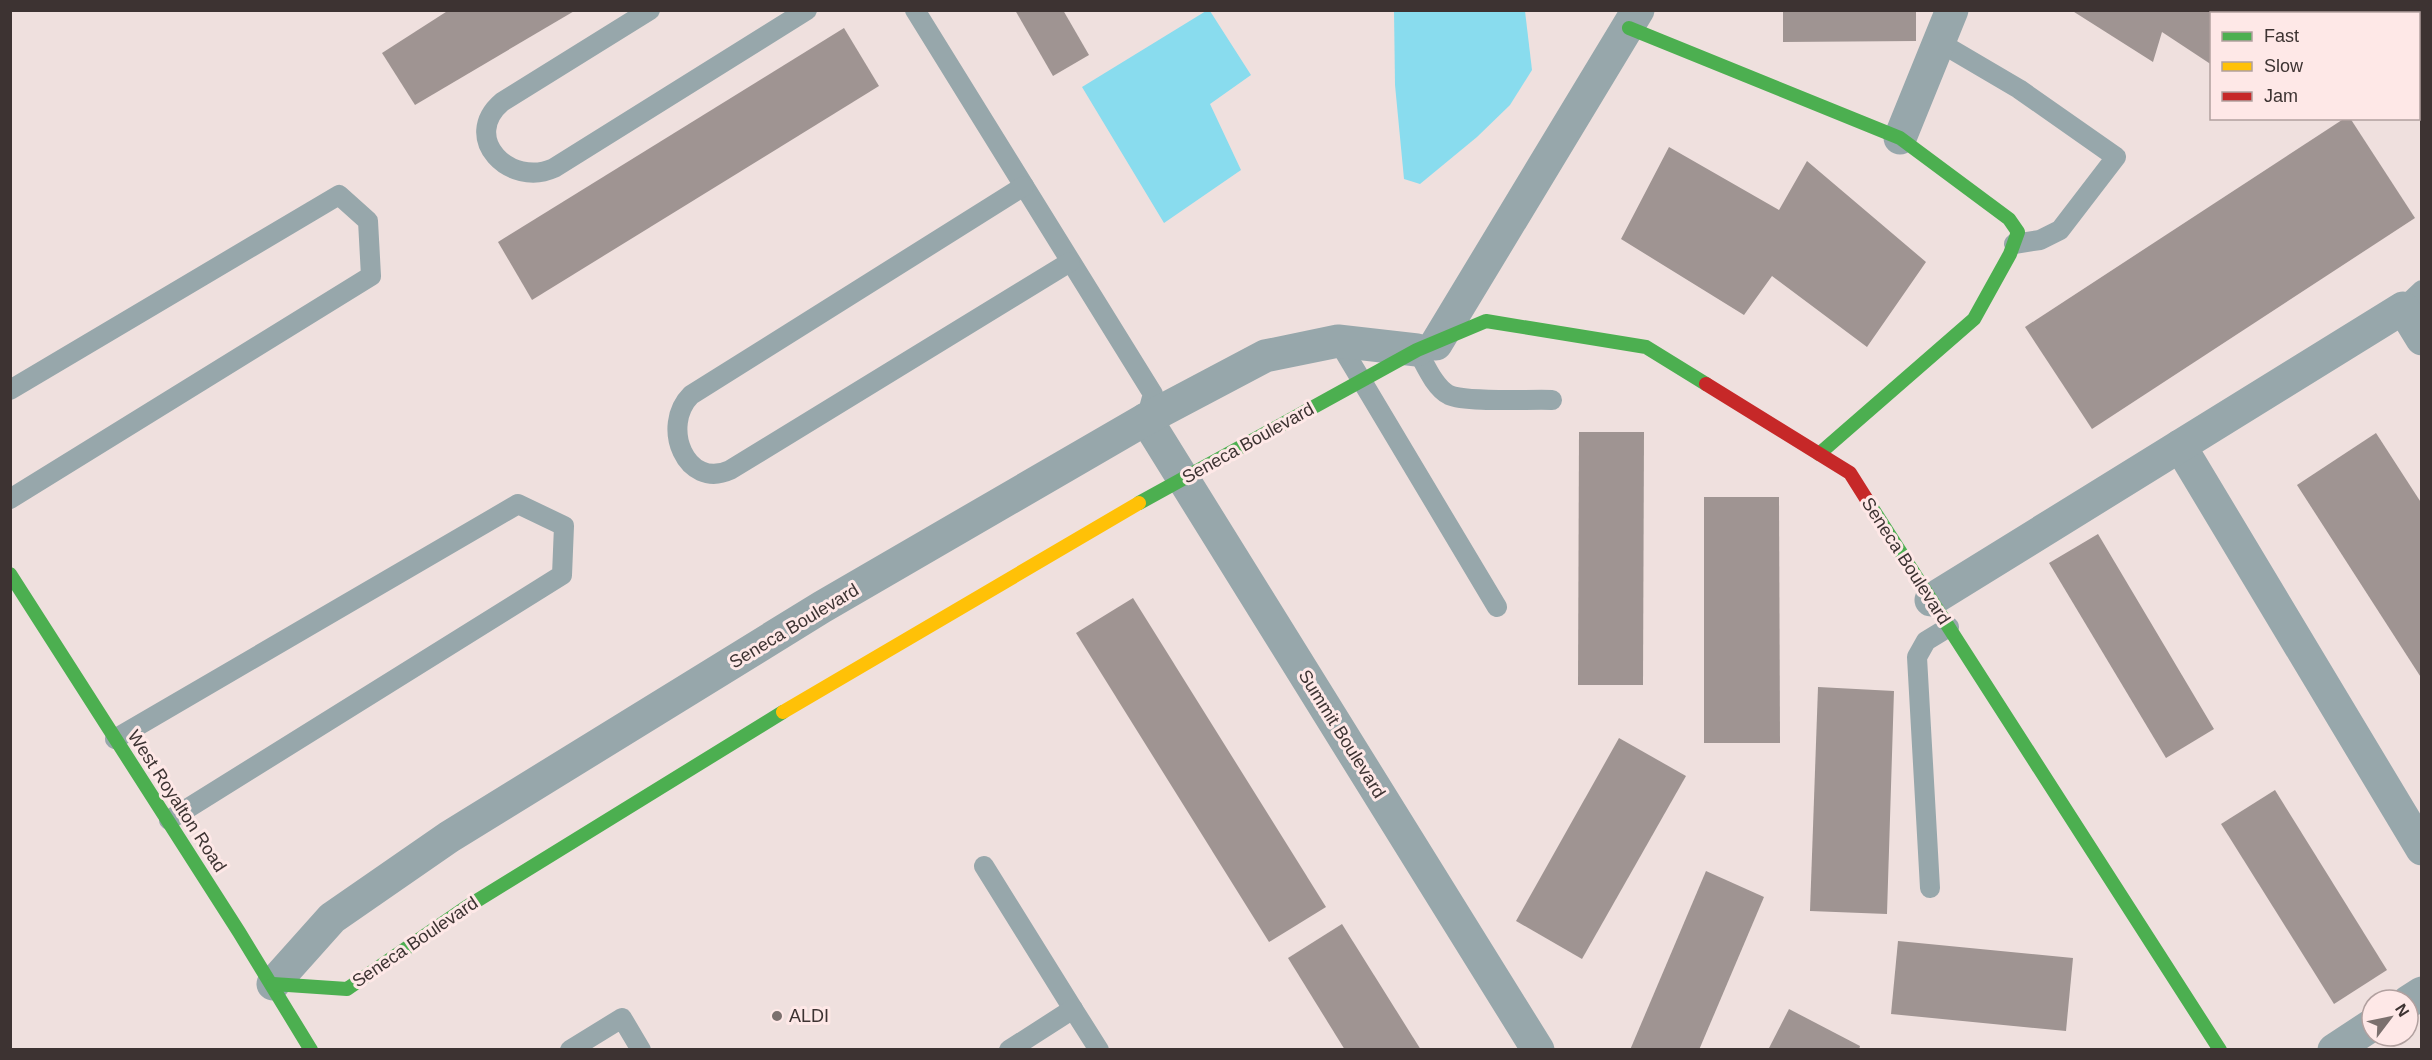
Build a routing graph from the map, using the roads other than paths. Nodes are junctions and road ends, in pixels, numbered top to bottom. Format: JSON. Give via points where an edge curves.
{"nodes":[{"id":1,"x":650,"y":10,"type":"edge"},
{"id":2,"x":807,"y":10,"type":"edge"},
{"id":3,"x":915,"y":10,"type":"edge"},
{"id":4,"x":1952,"y":10,"type":"edge"},
{"id":5,"x":1634,"y":19,"type":"edge"},
{"id":6,"x":1939,"y":42,"type":"junction"},
{"id":7,"x":1900,"y":138,"type":"junction"},
{"id":8,"x":1024,"y":186,"type":"junction"},
{"id":9,"x":2013,"y":244,"type":"junction"},
{"id":10,"x":1070,"y":262,"type":"junction"},
{"id":11,"x":2412,"y":299,"type":"edge"},
{"id":12,"x":2421,"y":339,"type":"edge"},
{"id":13,"x":1338,"y":341,"type":"junction"},
{"id":14,"x":1426,"y":347,"type":"junction"},
{"id":15,"x":1361,"y":380,"type":"junction"},
{"id":16,"x":10,"y":390,"type":"edge"},
{"id":17,"x":1552,"y":399,"type":"dead end"},
{"id":18,"x":1146,"y":419,"type":"junction"},
{"id":19,"x":2180,"y":446,"type":"junction"},
{"id":20,"x":1819,"y":454,"type":"junction"},
{"id":21,"x":1183,"y":479,"type":"junction"},
{"id":22,"x":10,"y":499,"type":"edge"},
{"id":23,"x":10,"y":574,"type":"edge"},
{"id":24,"x":1931,"y":600,"type":"junction"},
{"id":25,"x":1497,"y":607,"type":"dead end"},
{"id":26,"x":1949,"y":627,"type":"junction"},
{"id":27,"x":115,"y":739,"type":"junction"},
{"id":28,"x":169,"y":820,"type":"junction"},
{"id":29,"x":2421,"y":849,"type":"edge"},
{"id":30,"x":984,"y":866,"type":"dead end"},
{"id":31,"x":1930,"y":888,"type":"dead end"},
{"id":32,"x":273,"y":984,"type":"junction"},
{"id":33,"x":1072,"y":1009,"type":"junction"},
{"id":34,"x":2360,"y":1033,"type":"edge"},
{"id":35,"x":311,"y":1050,"type":"edge"},
{"id":36,"x":570,"y":1050,"type":"edge"},
{"id":37,"x":641,"y":1050,"type":"edge"},
{"id":38,"x":1009,"y":1050,"type":"edge"},
{"id":39,"x":1099,"y":1050,"type":"edge"},
{"id":40,"x":1538,"y":1050,"type":"edge"},
{"id":41,"x":2220,"y":1050,"type":"edge"},
{"id":42,"x":2334,"y":1050,"type":"edge"}],
"edges":[{"from":1,"to":2,"type":"lane","via":[[491,112],[486,126],[495,157],[524,173],[540,174],[554,168]]},
{"from":3,"to":8,"type":"lane"},
{"from":4,"to":6,"type":"street"},
{"from":5,"to":7,"type":"street"},
{"from":5,"to":14,"type":"street"},
{"from":6,"to":7,"type":"street"},
{"from":6,"to":9,"type":"lane","via":[[2019,89],[2116,157],[2061,230],[2040,240]]},
{"from":7,"to":9,"type":"street","via":[[2009,219],[2018,232]]},
{"from":8,"to":10,"type":"lane"},
{"from":8,"to":10,"type":"lane","via":[[691,395],[677,416],[676,435],[681,452],[707,473],[730,470]]},
{"from":9,"to":20,"type":"street","via":[[1974,319]]},
{"from":10,"to":18,"type":"lane","via":[[1153,394]]},
{"from":11,"to":12,"type":"street"},
{"from":11,"to":19,"type":"street"},
{"from":13,"to":14,"type":"street","name":"Seneca Boulevard"},
{"from":13,"to":15,"type":"lane"},
{"from":13,"to":18,"type":"street","name":"Seneca Boulevard","via":[[1265,356]]},
{"from":14,"to":15,"type":"street","name":"Seneca Boulevard"},
{"from":14,"to":17,"type":"lane","via":[[1434,380],[1449,394],[1463,398]]},
{"from":14,"to":20,"type":"street","name":"Seneca Boulevard","via":[[1486,321],[1646,347]]},
{"from":15,"to":21,"type":"street","name":"Seneca Boulevard"},
{"from":15,"to":25,"type":"lane"},
{"from":16,"to":22,"type":"lane","via":[[339,195],[368,221],[371,276]]},
{"from":18,"to":21,"type":"street","name":"Summit Boulevard"},
{"from":18,"to":32,"type":"street","name":"Seneca Boulevard","via":[[822,607],[449,837],[332,918]]},
{"from":19,"to":24,"type":"street"},
{"from":19,"to":29,"type":"street"},
{"from":20,"to":24,"type":"street","name":"Seneca Boulevard","via":[[1850,472]]},
{"from":21,"to":32,"type":"street","name":"Seneca Boulevard","via":[[838,678],[465,908],[347,988]]},
{"from":21,"to":40,"type":"street","name":"Summit Boulevard"},
{"from":23,"to":27,"type":"street","name":"West Royalton Road","via":[[50,631]]},
{"from":24,"to":26,"type":"street","name":"Seneca Boulevard"},
{"from":26,"to":31,"type":"lane","via":[[1926,641],[1917,657]]},
{"from":26,"to":41,"type":"street","name":"Seneca Boulevard"},
{"from":27,"to":28,"type":"street","name":"West Royalton Road"},
{"from":27,"to":28,"type":"lane","via":[[518,504],[564,526],[562,575]]},
{"from":28,"to":32,"type":"street","name":"West Royalton Road"},
{"from":30,"to":33,"type":"lane"},
{"from":32,"to":35,"type":"street","name":"West Royalton Road"},
{"from":33,"to":38,"type":"lane"},
{"from":33,"to":39,"type":"lane"},
{"from":34,"to":42,"type":"street"},
{"from":36,"to":37,"type":"lane","via":[[622,1018]]}]}
